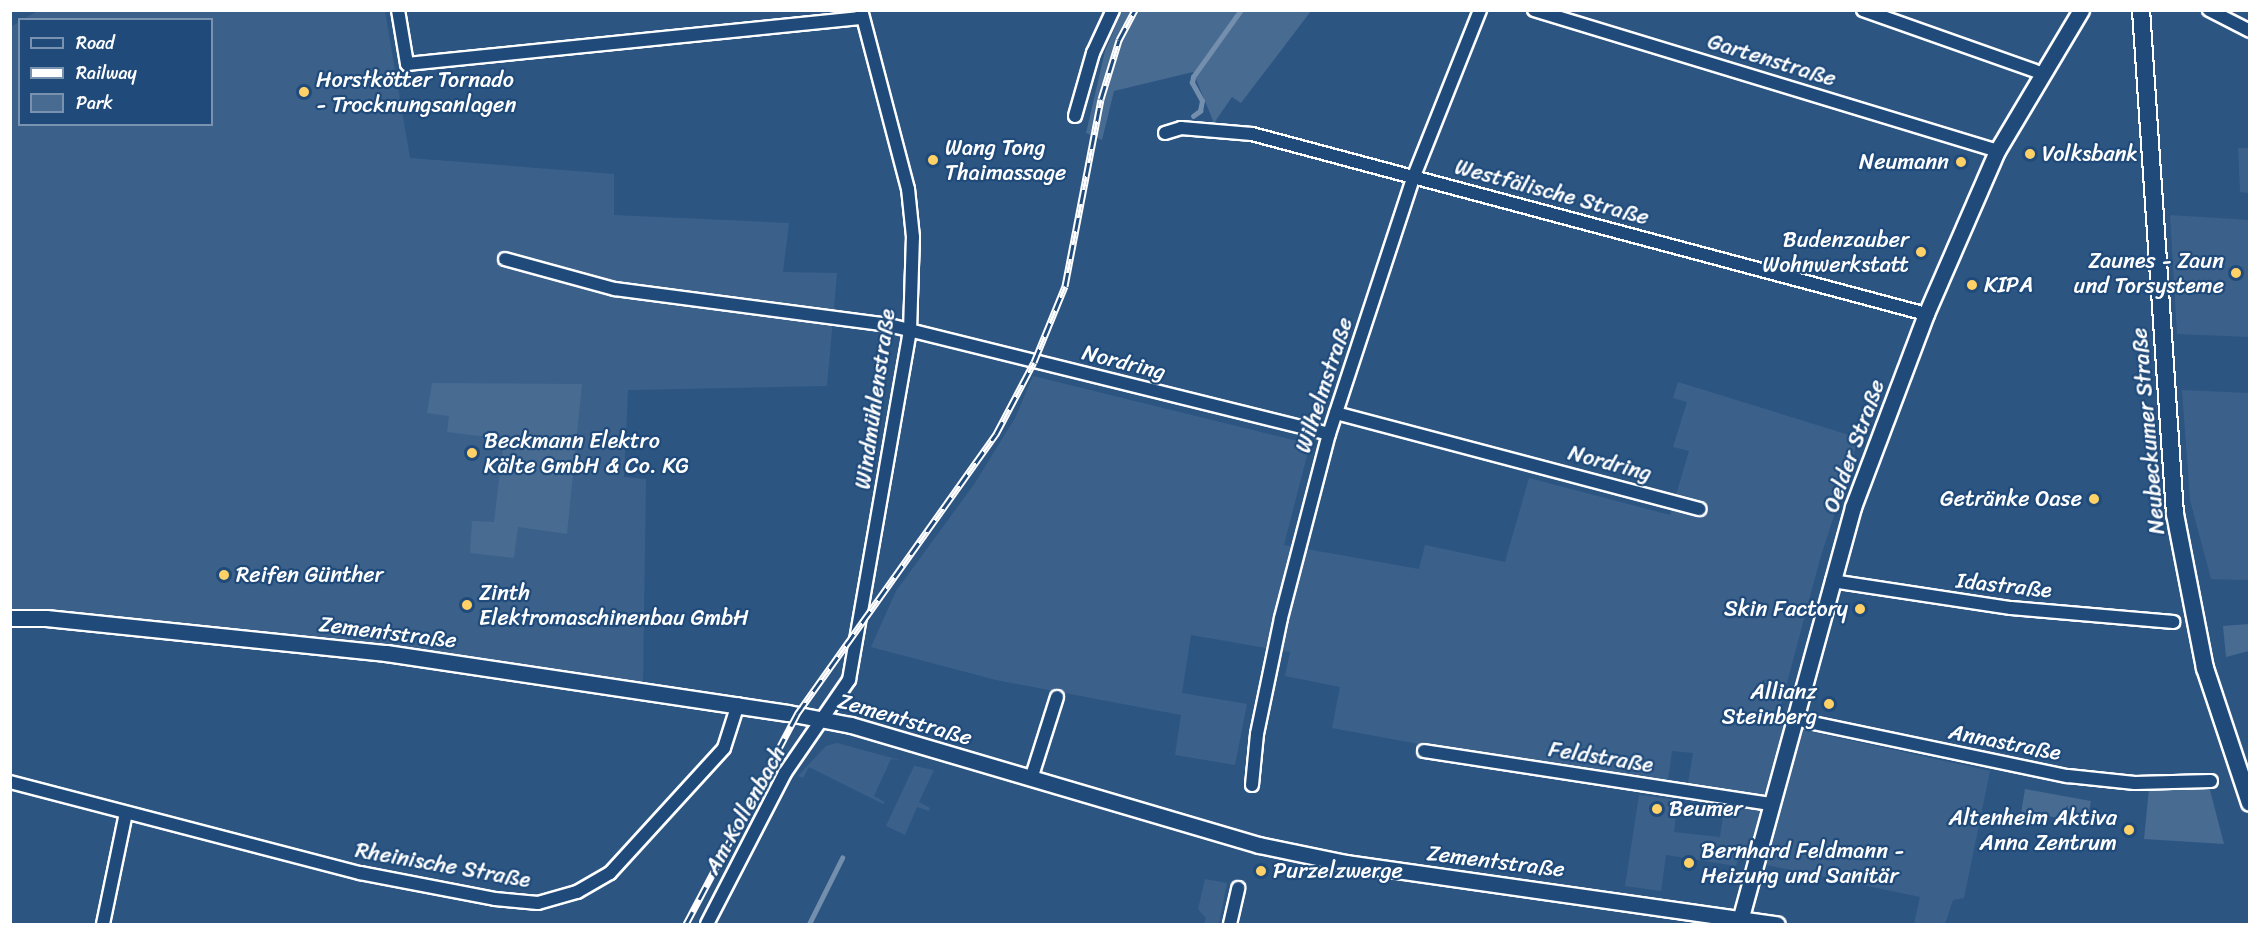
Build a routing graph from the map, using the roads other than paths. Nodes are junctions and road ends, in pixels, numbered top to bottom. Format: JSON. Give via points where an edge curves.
{"nodes":[{"id":1,"x":398,"y":10,"type":"edge"},
{"id":2,"x":1113,"y":10,"type":"edge"},
{"id":3,"x":1480,"y":10,"type":"edge"},
{"id":4,"x":1534,"y":10,"type":"edge"},
{"id":5,"x":1863,"y":10,"type":"edge"},
{"id":6,"x":2081,"y":10,"type":"edge"},
{"id":7,"x":2141,"y":10,"type":"edge"},
{"id":8,"x":2209,"y":10,"type":"edge"},
{"id":9,"x":862,"y":14,"type":"edge"},
{"id":10,"x":2250,"y":32,"type":"edge"},
{"id":11,"x":2041,"y":74,"type":"junction"},
{"id":12,"x":1075,"y":116,"type":"dead end"},
{"id":13,"x":1165,"y":133,"type":"dead end"},
{"id":14,"x":1997,"y":151,"type":"junction"},
{"id":15,"x":1414,"y":176,"type":"junction"},
{"id":16,"x":505,"y":259,"type":"dead end"},
{"id":17,"x":1926,"y":314,"type":"junction"},
{"id":18,"x":909,"y":331,"type":"junction"},
{"id":19,"x":1336,"y":412,"type":"junction"},
{"id":20,"x":1329,"y":434,"type":"junction"},
{"id":21,"x":1700,"y":509,"type":"dead end"},
{"id":22,"x":1832,"y":581,"type":"junction"},
{"id":23,"x":10,"y":618,"type":"edge"},
{"id":24,"x":2173,"y":622,"type":"dead end"},
{"id":25,"x":1056,"y":697,"type":"dead end"},
{"id":26,"x":738,"y":704,"type":"junction"},
{"id":27,"x":825,"y":719,"type":"junction"},
{"id":28,"x":1794,"y":719,"type":"junction"},
{"id":29,"x":1424,"y":751,"type":"dead end"},
{"id":30,"x":1031,"y":778,"type":"junction"},
{"id":31,"x":2211,"y":781,"type":"dead end"},
{"id":32,"x":10,"y":782,"type":"edge"},
{"id":33,"x":1252,"y":785,"type":"dead end"},
{"id":34,"x":2250,"y":803,"type":"edge"},
{"id":35,"x":1771,"y":804,"type":"junction"},
{"id":36,"x":126,"y":813,"type":"junction"},
{"id":37,"x":1238,"y":888,"type":"dead end"},
{"id":38,"x":1740,"y":921,"type":"edge"},
{"id":39,"x":102,"y":924,"type":"edge"},
{"id":40,"x":707,"y":924,"type":"edge"},
{"id":41,"x":1230,"y":924,"type":"edge"},
{"id":42,"x":1777,"y":924,"type":"edge"}],
"edges":[{"from":1,"to":9,"type":"street","via":[[407,64]]},
{"from":2,"to":12,"type":"street","via":[[1093,52]]},
{"from":3,"to":15,"type":"street","name":"Wilhelmstraße"},
{"from":4,"to":14,"type":"street","name":"Gartenstraße"},
{"from":5,"to":11,"type":"street"},
{"from":6,"to":11,"type":"street","name":"Oelder Straße"},
{"from":7,"to":34,"type":"main road","name":"Neubeckumer Straße","via":[[2175,514],[2205,668]]},
{"from":8,"to":10,"type":"street"},
{"from":9,"to":18,"type":"street","name":"Windmühlenstraße","via":[[908,189],[913,237]]},
{"from":11,"to":14,"type":"street","name":"Oelder Straße"},
{"from":13,"to":15,"type":"street","name":"Westfälische Straße","via":[[1181,128],[1252,134]]},
{"from":14,"to":17,"type":"street","name":"Oelder Straße"},
{"from":15,"to":17,"type":"street","name":"Westfälische Straße"},
{"from":15,"to":19,"type":"street","name":"Wilhelmstraße"},
{"from":16,"to":18,"type":"street","name":"Nordring","via":[[615,289]]},
{"from":17,"to":22,"type":"street","name":"Oelder Straße","via":[[1854,507]]},
{"from":18,"to":20,"type":"street","name":"Nordring"},
{"from":18,"to":27,"type":"street","name":"Windmühlenstraße","via":[[853,664],[843,694]]},
{"from":19,"to":20,"type":"street","name":"Wilhelmstraße"},
{"from":19,"to":21,"type":"street","name":"Nordring"},
{"from":20,"to":33,"type":"street","name":"Wilhelmstraße","via":[[1281,618],[1257,734]]},
{"from":22,"to":24,"type":"street","name":"Idastraße","via":[[2001,606]]},
{"from":22,"to":28,"type":"street","name":"Oelder Straße"},
{"from":23,"to":26,"type":"street","name":"Zementstraße","via":[[46,618],[356,650]]},
{"from":25,"to":30,"type":"street"},
{"from":26,"to":27,"type":"street","name":"Zementstraße"},
{"from":26,"to":36,"type":"street","name":"Rheinische Straße","via":[[724,748],[610,873],[577,892],[538,903],[495,899],[360,873]]},
{"from":27,"to":30,"type":"street","name":"Zementstraße"},
{"from":27,"to":40,"type":"street","name":"Am Kollenbach","via":[[785,774]]},
{"from":28,"to":31,"type":"street","name":"Annastraße","via":[[2068,776],[2135,783]]},
{"from":28,"to":35,"type":"street","name":"Oelder Straße"},
{"from":29,"to":35,"type":"street","name":"Feldstraße"},
{"from":30,"to":38,"type":"street","name":"Zementstraße","via":[[1250,843],[1346,863]]},
{"from":32,"to":36,"type":"street","name":"Rheinische Straße"},
{"from":35,"to":38,"type":"street","name":"Oelder Straße"},
{"from":36,"to":39,"type":"street"},
{"from":37,"to":41,"type":"street"},
{"from":38,"to":42,"type":"street","name":"Zementstraße"}]}
